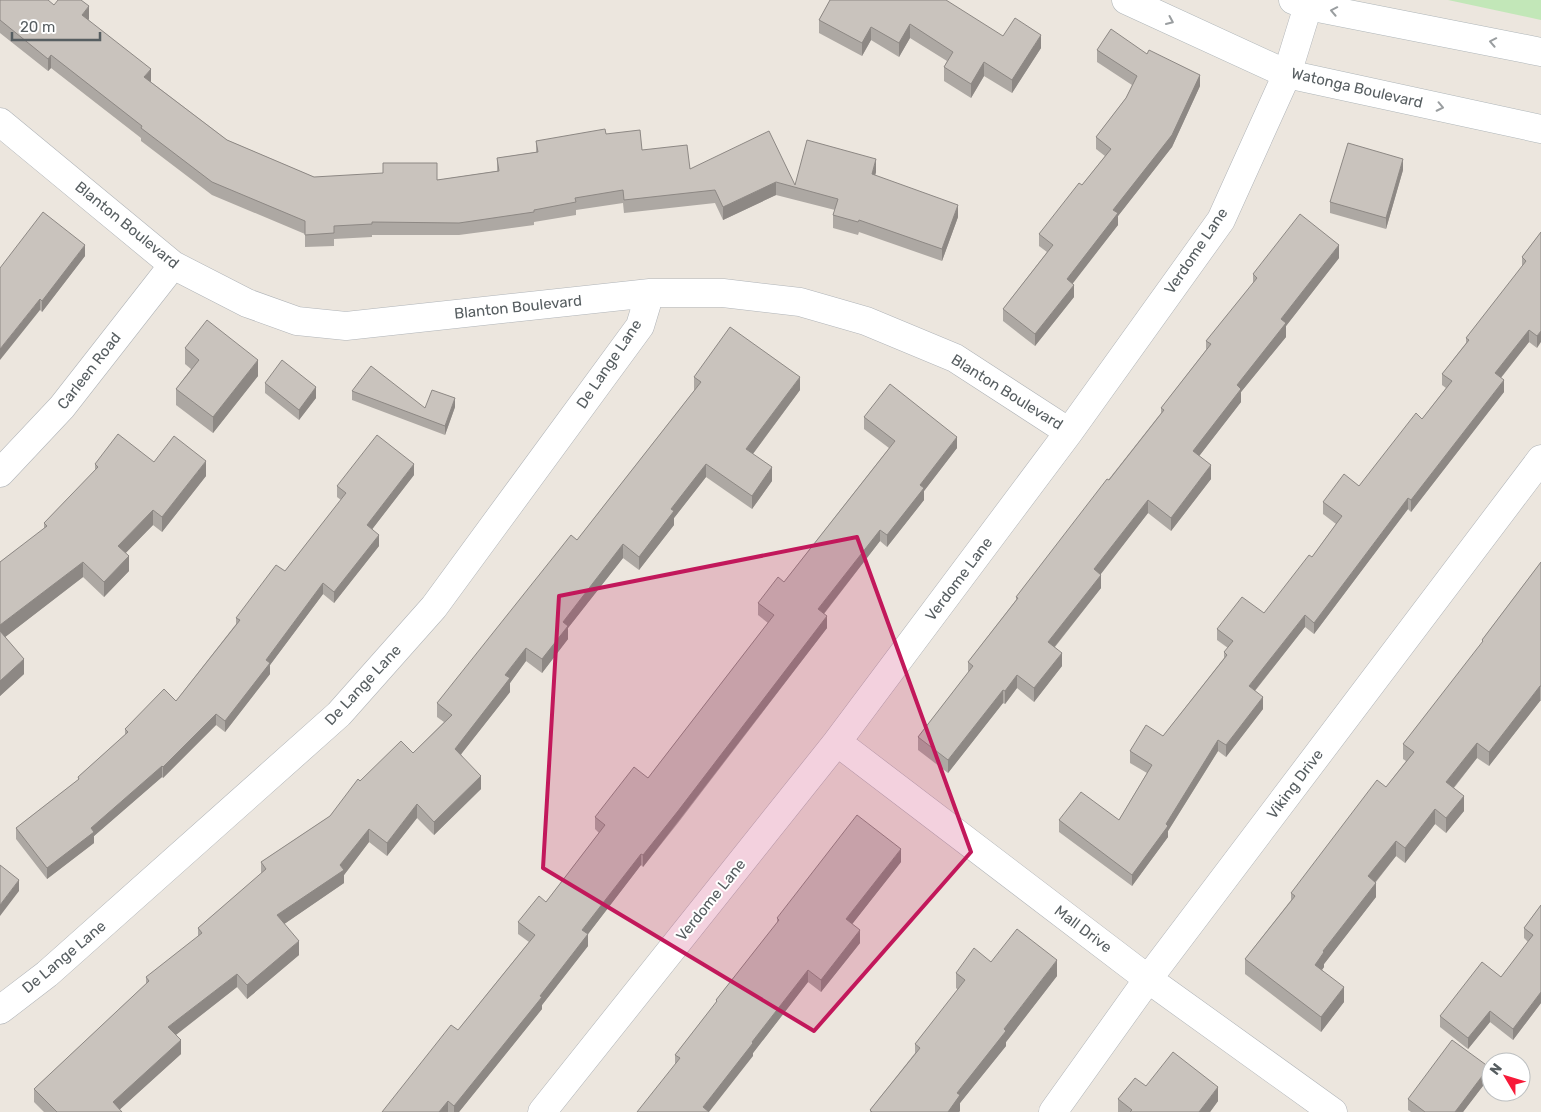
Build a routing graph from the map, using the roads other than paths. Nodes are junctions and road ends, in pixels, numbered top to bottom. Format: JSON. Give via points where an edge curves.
{"nodes":[{"id":1,"x":1126,"y":0,"type":"edge"},
{"id":2,"x":1300,"y":3,"type":"edge"},
{"id":3,"x":1541,"y":52,"type":"edge"},
{"id":4,"x":1287,"y":74,"type":"junction"},
{"id":5,"x":0,"y":122,"type":"edge"},
{"id":6,"x":1541,"y":129,"type":"edge"},
{"id":7,"x":173,"y":264,"type":"junction"},
{"id":8,"x":650,"y":293,"type":"junction"},
{"id":9,"x":1069,"y":432,"type":"junction"},
{"id":10,"x":1541,"y":460,"type":"edge"},
{"id":11,"x":0,"y":473,"type":"edge"},
{"id":12,"x":837,"y":742,"type":"junction"},
{"id":13,"x":1148,"y":979,"type":"junction"},
{"id":14,"x":0,"y":1010,"type":"edge"},
{"id":15,"x":542,"y":1112,"type":"edge"},
{"id":16,"x":1053,"y":1112,"type":"edge"},
{"id":17,"x":1333,"y":1112,"type":"edge"}],
"edges":[{"from":1,"to":4,"type":"street","name":"Watonga Boulevard","one_way":true},
{"from":3,"to":2,"type":"street","one_way":true},
{"from":2,"to":4,"type":"street","name":"Verdome Lane"},
{"from":4,"to":6,"type":"street","name":"Watonga Boulevard","one_way":true},
{"from":4,"to":9,"type":"street","name":"Verdome Lane","via":[[1221,220]]},
{"from":5,"to":7,"type":"street","name":"Blanton Boulevard"},
{"from":7,"to":8,"type":"street","name":"Blanton Boulevard","via":[[247,303],[280,315],[297,321],[346,326]]},
{"from":7,"to":11,"type":"street","name":"Carleen Road","via":[[62,407]]},
{"from":8,"to":9,"type":"street","name":"Blanton Boulevard","via":[[723,293],[800,302],[866,321],[955,358]]},
{"from":8,"to":14,"type":"street","name":"De Lange Lane","via":[[640,326],[434,607],[339,714],[47,974]]},
{"from":9,"to":12,"type":"street","name":"Verdome Lane"},
{"from":10,"to":13,"type":"street","name":"Viking Drive"},
{"from":12,"to":13,"type":"street","name":"Mall Drive"},
{"from":12,"to":15,"type":"street","name":"Verdome Lane"},
{"from":13,"to":16,"type":"street","name":"Viking Drive"},
{"from":13,"to":17,"type":"street","name":"Mall Drive"}]}
